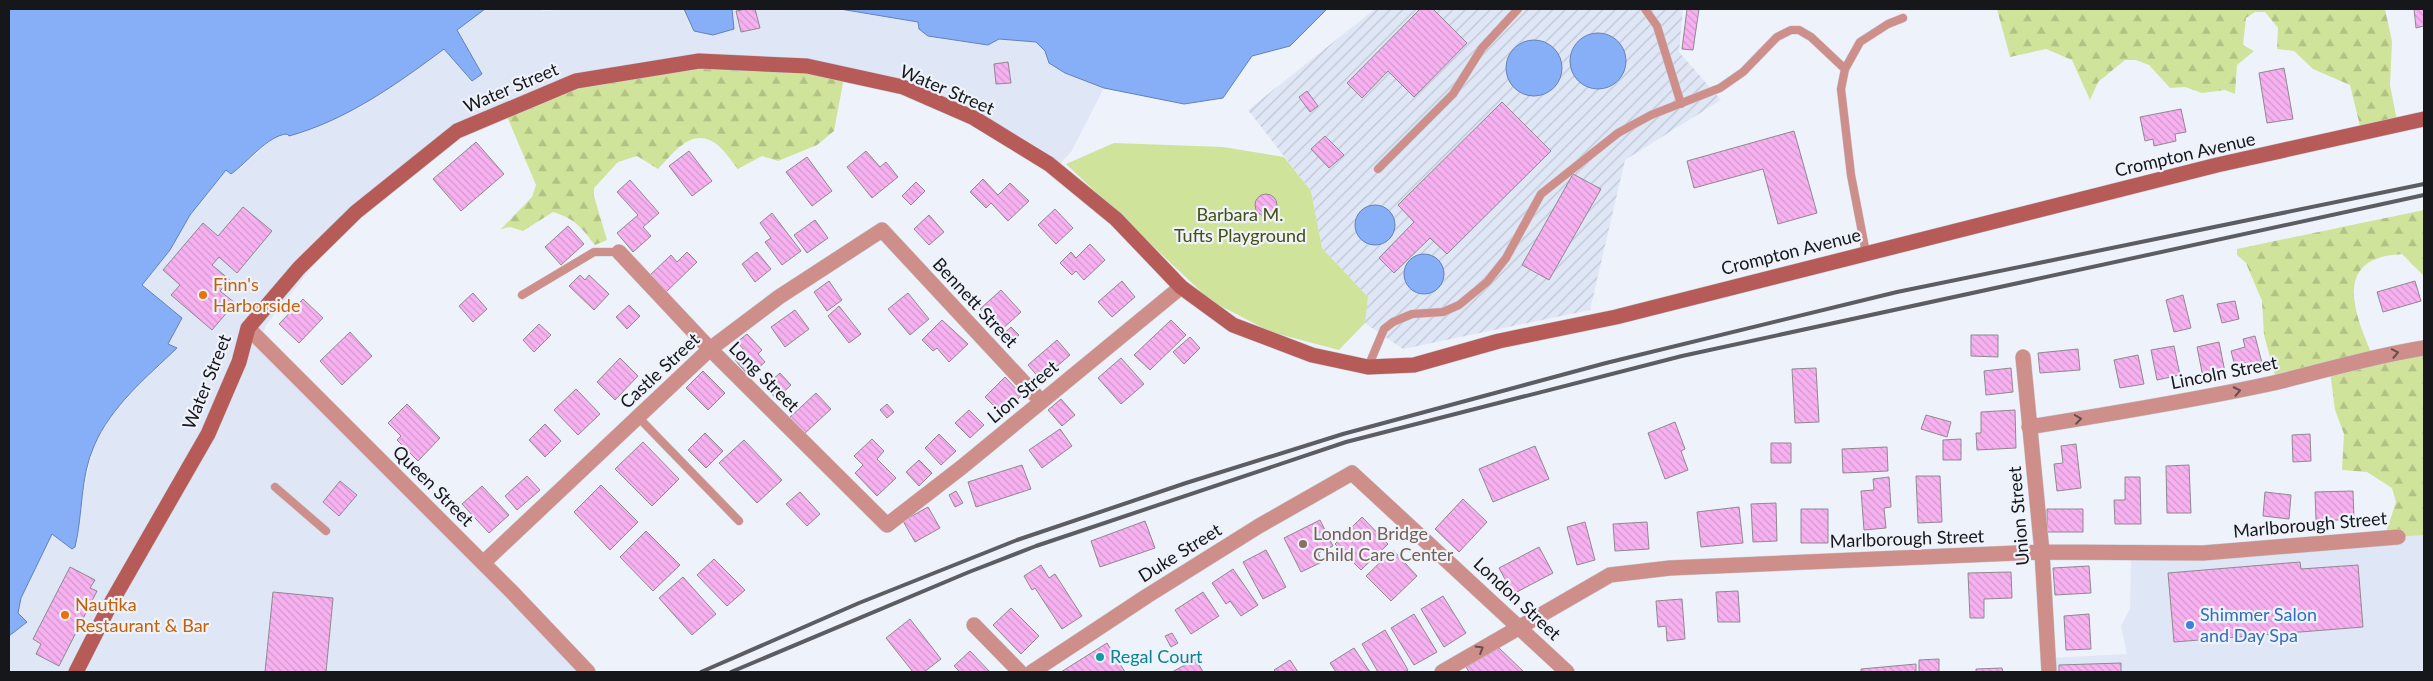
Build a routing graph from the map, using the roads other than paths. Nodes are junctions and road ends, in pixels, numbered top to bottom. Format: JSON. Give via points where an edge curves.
{"nodes":[{"id":1,"x":1518,"y":9,"type":"edge"},
{"id":2,"x":1645,"y":9,"type":"edge"},
{"id":3,"x":1903,"y":18,"type":"dead end"},
{"id":4,"x":1845,"y":69,"type":"junction"},
{"id":5,"x":1681,"y":104,"type":"junction"},
{"id":6,"x":2424,"y":119,"type":"edge"},
{"id":7,"x":1378,"y":169,"type":"dead end"},
{"id":8,"x":882,"y":230,"type":"joint"},
{"id":9,"x":619,"y":252,"type":"joint"},
{"id":10,"x":1866,"y":253,"type":"junction"},
{"id":11,"x":1181,"y":287,"type":"junction"},
{"id":12,"x":522,"y":296,"type":"dead end"},
{"id":13,"x":248,"y":328,"type":"junction"},
{"id":14,"x":2424,"y":348,"type":"edge"},
{"id":15,"x":710,"y":349,"type":"junction"},
{"id":16,"x":2023,"y":357,"type":"dead end"},
{"id":17,"x":1368,"y":367,"type":"junction"},
{"id":18,"x":1041,"y":401,"type":"junction"},
{"id":19,"x":638,"y":417,"type":"junction"},
{"id":20,"x":2030,"y":427,"type":"junction"},
{"id":21,"x":1352,"y":473,"type":"joint"},
{"id":22,"x":275,"y":487,"type":"dead end"},
{"id":23,"x":739,"y":521,"type":"dead end"},
{"id":24,"x":887,"y":525,"type":"joint"},
{"id":25,"x":326,"y":531,"type":"dead end"},
{"id":26,"x":2398,"y":537,"type":"dead end"},
{"id":27,"x":2042,"y":552,"type":"junction"},
{"id":28,"x":483,"y":563,"type":"junction"},
{"id":29,"x":974,"y":625,"type":"dead end"},
{"id":30,"x":1519,"y":627,"type":"junction"},
{"id":31,"x":76,"y":672,"type":"edge"},
{"id":32,"x":588,"y":672,"type":"edge"},
{"id":33,"x":1020,"y":672,"type":"edge"},
{"id":34,"x":1032,"y":672,"type":"edge"},
{"id":35,"x":1442,"y":672,"type":"edge"},
{"id":36,"x":1567,"y":672,"type":"edge"},
{"id":37,"x":2049,"y":672,"type":"edge"}],
"edges":[{"from":1,"to":7,"type":"lane","via":[[1482,48],[1453,94]]},
{"from":2,"to":5,"type":"lane","via":[[1657,26]]},
{"from":3,"to":4,"type":"lane","via":[[1860,42]]},
{"from":4,"to":5,"type":"lane","via":[[1811,37],[1799,30],[1791,30],[1777,37],[1743,72],[1720,88]]},
{"from":4,"to":10,"type":"lane","via":[[1841,89],[1851,175]]},
{"from":5,"to":17,"type":"lane","via":[[1651,115],[1618,133],[1554,182],[1541,194],[1506,258],[1487,282],[1459,305],[1443,312],[1412,314],[1393,322],[1384,329]]},
{"from":6,"to":10,"type":"street","name":"Crompton Avenue","via":[[2217,165]]},
{"from":8,"to":15,"type":"street","name":"Castle Street","via":[[779,298]]},
{"from":8,"to":18,"type":"street","name":"Bennett Street"},
{"from":9,"to":12,"type":"lane","via":[[594,252]]},
{"from":9,"to":15,"type":"street","name":"Long Street"},
{"from":10,"to":17,"type":"street","name":"Crompton Avenue","via":[[1616,317],[1499,341],[1414,365]]},
{"from":11,"to":13,"type":"street","name":"Water Street","via":[[1116,219],[1049,164],[974,118],[903,87],[807,66],[699,61],[576,81],[457,131],[356,212],[299,268]]},
{"from":11,"to":17,"type":"street","name":"Crompton Avenue","via":[[1232,325],[1312,355]]},
{"from":11,"to":18,"type":"street","name":"Lion Street"},
{"from":13,"to":28,"type":"street","name":"Queen Street"},
{"from":13,"to":31,"type":"street","name":"Water Street","via":[[239,362],[208,434],[111,603]]},
{"from":20,"to":14,"type":"street","name":"Lincoln Street","one_way":true,"via":[[2198,399]]},
{"from":15,"to":19,"type":"street","name":"Castle Street"},
{"from":15,"to":24,"type":"street","name":"Long Street"},
{"from":16,"to":20,"type":"street","name":"Union Street"},
{"from":18,"to":24,"type":"street","name":"Lion Street"},
{"from":19,"to":23,"type":"lane"},
{"from":19,"to":28,"type":"street","name":"Castle Street"},
{"from":20,"to":27,"type":"street","name":"Union Street"},
{"from":21,"to":30,"type":"street","name":"London Street"},
{"from":21,"to":34,"type":"street","name":"Duke Street","via":[[1259,526]]},
{"from":22,"to":25,"type":"lane"},
{"from":26,"to":27,"type":"street","name":"Marlborough Street","via":[[2203,553]]},
{"from":27,"to":30,"type":"street","name":"Marlborough Street","via":[[1670,568],[1610,575]]},
{"from":27,"to":37,"type":"street","name":"Union Street"},
{"from":28,"to":32,"type":"street","name":"Queen Street"},
{"from":29,"to":33,"type":"street"},
{"from":35,"to":30,"type":"street","name":"Marlborough Street","one_way":true},
{"from":30,"to":36,"type":"street","name":"London Street"}]}
